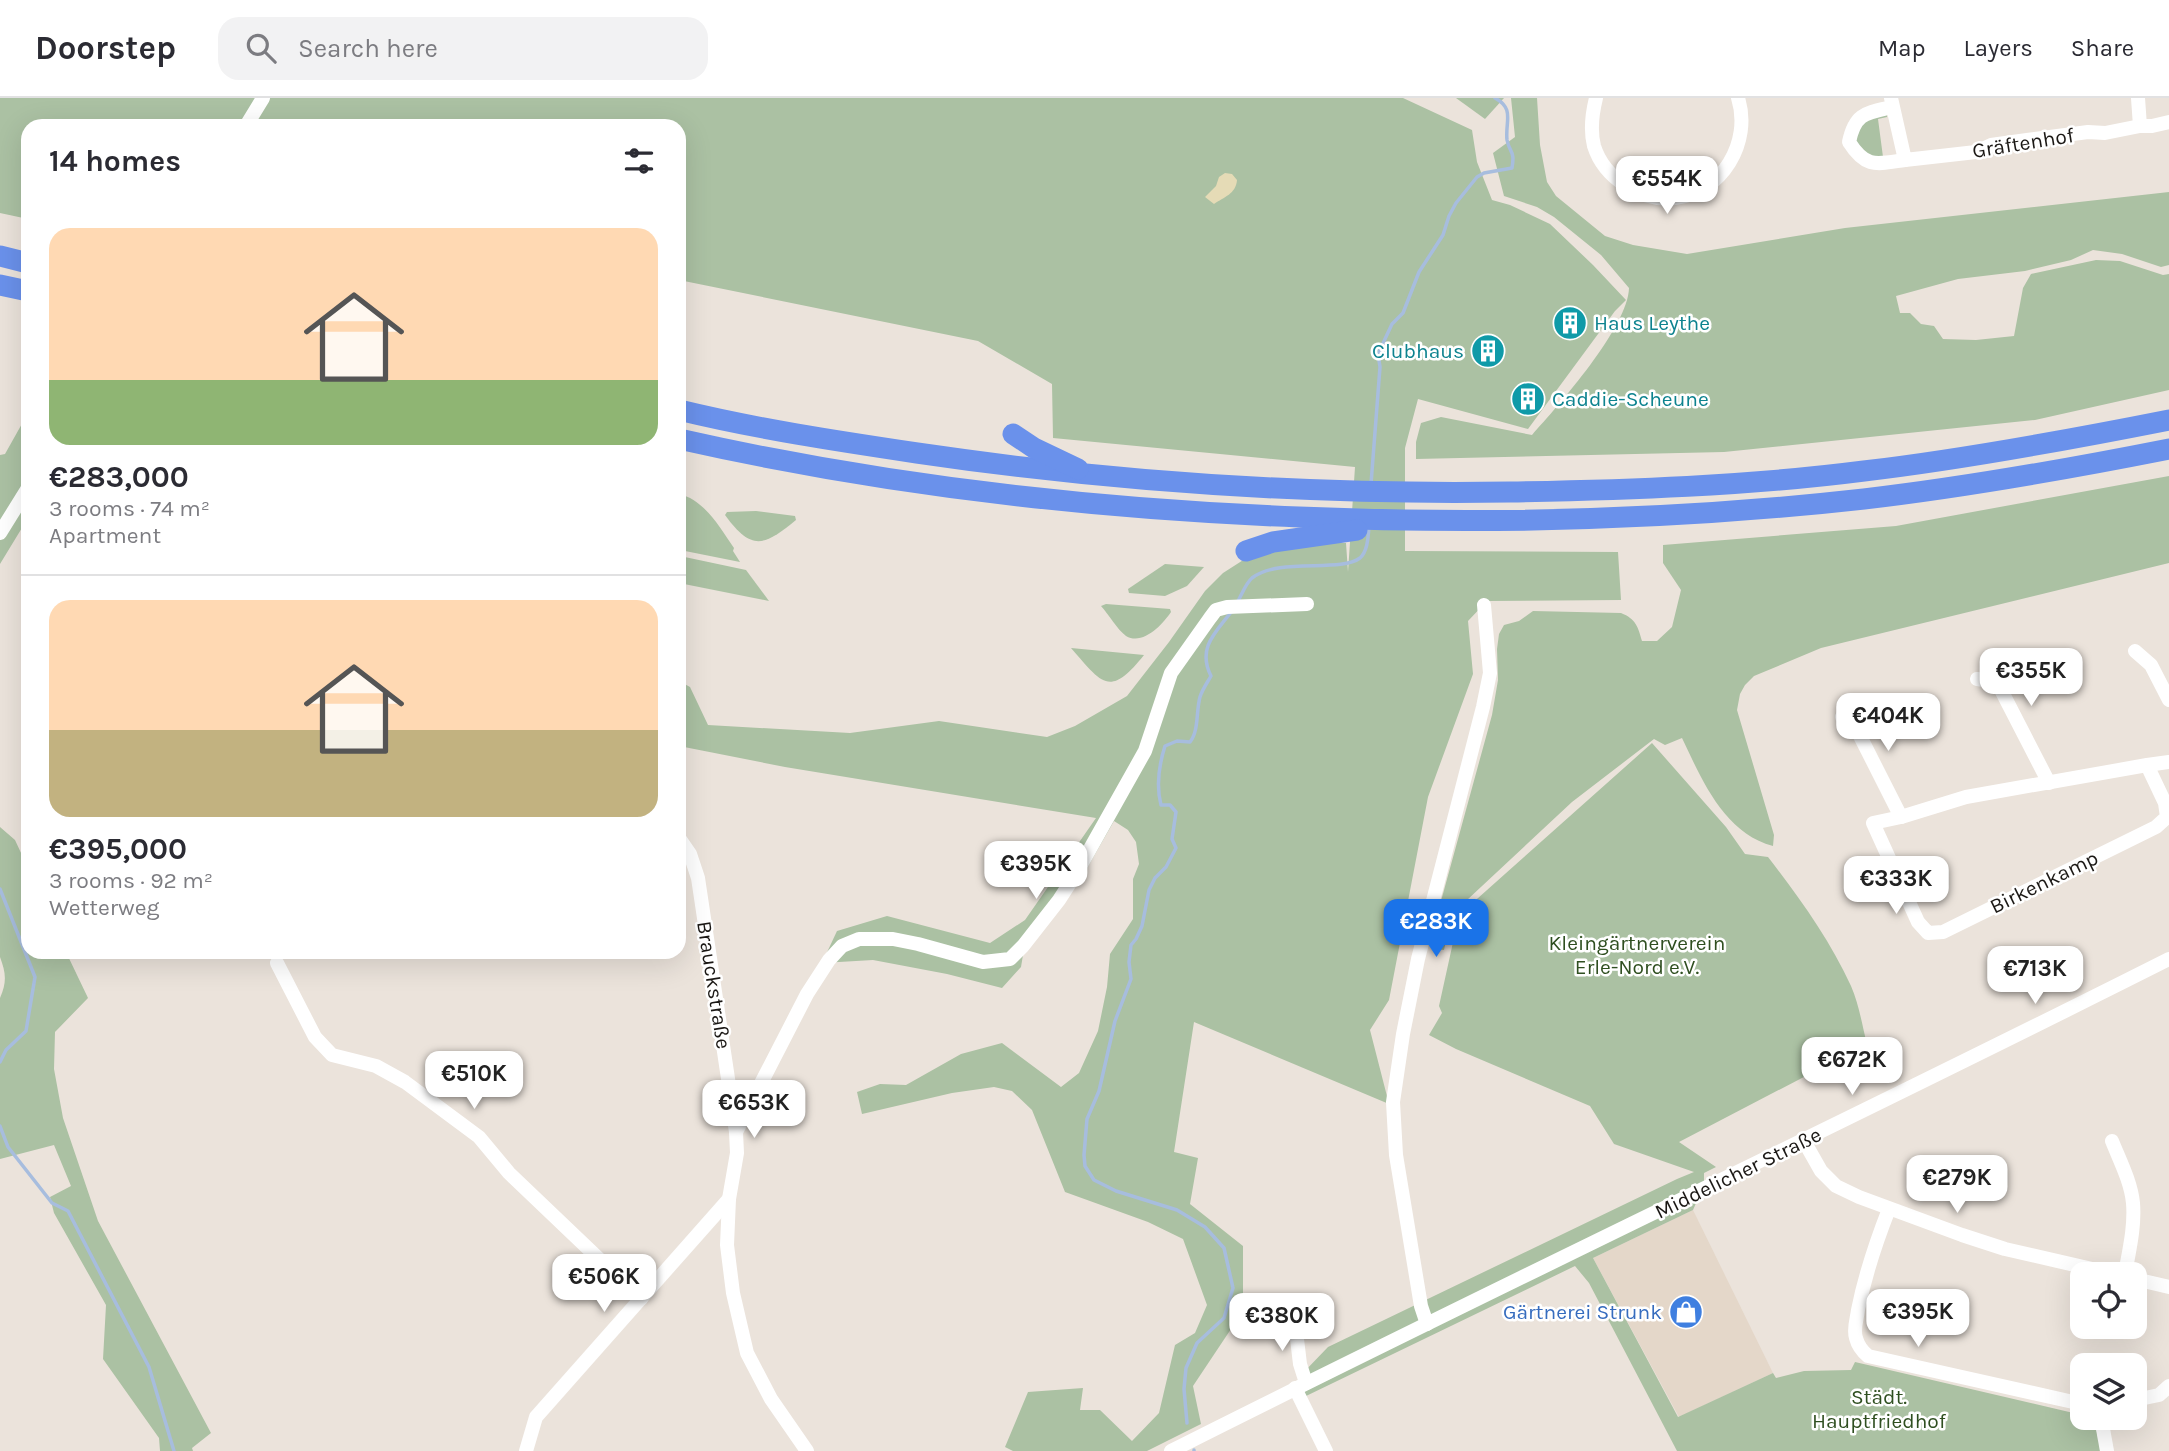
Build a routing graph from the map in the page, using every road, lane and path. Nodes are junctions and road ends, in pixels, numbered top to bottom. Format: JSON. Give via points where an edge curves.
{"nodes":[{"id":1,"x":245,"y":98,"type":"edge"},
{"id":2,"x":1597,"y":98,"type":"edge"},
{"id":3,"x":1738,"y":98,"type":"edge"},
{"id":4,"x":2138,"y":98,"type":"edge"},
{"id":5,"x":1891,"y":103,"type":"edge"},
{"id":6,"x":259,"y":104,"type":"edge"},
{"id":7,"x":2169,"y":122,"type":"edge"},
{"id":8,"x":2140,"y":126,"type":"junction"},
{"id":9,"x":1905,"y":160,"type":"junction"},
{"id":10,"x":0,"y":256,"type":"edge"},
{"id":11,"x":21,"y":261,"type":"edge"},
{"id":12,"x":0,"y":285,"type":"edge"},
{"id":13,"x":21,"y":290,"type":"edge"},
{"id":14,"x":686,"y":411,"type":"edge"},
{"id":15,"x":2169,"y":420,"type":"edge"},
{"id":16,"x":1013,"y":434,"type":"dead end"},
{"id":17,"x":686,"y":440,"type":"edge"},
{"id":18,"x":2169,"y":449,"type":"edge"},
{"id":19,"x":1092,"y":476,"type":"junction"},
{"id":20,"x":21,"y":499,"type":"edge"},
{"id":21,"x":1352,"y":525,"type":"junction"},
{"id":22,"x":0,"y":533,"type":"edge"},
{"id":23,"x":1246,"y":551,"type":"dead end"},
{"id":24,"x":1307,"y":604,"type":"dead end"},
{"id":25,"x":1484,"y":605,"type":"dead end"},
{"id":26,"x":2134,"y":652,"type":"dead end"},
{"id":27,"x":1978,"y":679,"type":"dead end"},
{"id":28,"x":2169,"y":700,"type":"edge"},
{"id":29,"x":1842,"y":717,"type":"dead end"},
{"id":30,"x":2169,"y":762,"type":"edge"},
{"id":31,"x":2147,"y":765,"type":"junction"},
{"id":32,"x":2049,"y":783,"type":"junction"},
{"id":33,"x":1901,"y":817,"type":"junction"},
{"id":34,"x":686,"y":849,"type":"edge"},
{"id":35,"x":2169,"y":959,"type":"edge"},
{"id":36,"x":277,"y":964,"type":"dead end"},
{"id":37,"x":736,"y":1132,"type":"junction"},
{"id":38,"x":1804,"y":1141,"type":"junction"},
{"id":39,"x":2112,"y":1142,"type":"dead end"},
{"id":40,"x":729,"y":1199,"type":"junction"},
{"id":41,"x":1889,"y":1209,"type":"junction"},
{"id":42,"x":2127,"y":1262,"type":"edge"},
{"id":43,"x":2070,"y":1264,"type":"edge"},
{"id":44,"x":2147,"y":1282,"type":"edge"},
{"id":45,"x":2169,"y":1287,"type":"edge"},
{"id":46,"x":641,"y":1299,"type":"junction"},
{"id":47,"x":1294,"y":1314,"type":"dead end"},
{"id":48,"x":1427,"y":1324,"type":"junction"},
{"id":49,"x":1284,"y":1363,"type":"dead end"},
{"id":50,"x":1300,"y":1364,"type":"junction"},
{"id":51,"x":1301,"y":1385,"type":"junction"},
{"id":52,"x":2166,"y":1393,"type":"edge"},
{"id":53,"x":2147,"y":1398,"type":"edge"},
{"id":54,"x":2070,"y":1401,"type":"edge"},
{"id":55,"x":2103,"y":1430,"type":"edge"},
{"id":56,"x":526,"y":1451,"type":"edge"},
{"id":57,"x":807,"y":1451,"type":"edge"},
{"id":58,"x":1171,"y":1451,"type":"edge"},
{"id":59,"x":1326,"y":1451,"type":"edge"},
{"id":60,"x":2107,"y":1451,"type":"edge"}],
"edges":[{"from":1,"to":6,"type":"street"},
{"from":2,"to":3,"type":"street","via":[[1592,132],[1605,166],[1628,188],[1671,199],[1704,188],[1731,161],[1741,135]]},
{"from":4,"to":8,"type":"street"},
{"from":5,"to":9,"type":"street","name":"Gräftenhof"},
{"from":5,"to":9,"type":"street","name":"Gräftenhof","via":[[1858,118],[1849,142],[1861,159],[1876,165]]},
{"from":7,"to":8,"type":"street","name":"Gräftenhof"},
{"from":8,"to":9,"type":"street","name":"Gräftenhof"},
{"from":10,"to":11,"type":"highway"},
{"from":12,"to":13,"type":"highway"},
{"from":14,"to":19,"type":"highway","via":[[837,441]]},
{"from":15,"to":19,"type":"highway","via":[[1862,471],[1733,484],[1419,493],[1214,486]]},
{"from":16,"to":19,"type":"highway"},
{"from":17,"to":21,"type":"highway","via":[[979,492]]},
{"from":18,"to":21,"type":"highway","via":[[1851,500],[1651,516]]},
{"from":20,"to":22,"type":"street"},
{"from":21,"to":23,"type":"highway"},
{"from":24,"to":37,"type":"street","via":[[1216,610],[1171,673],[1145,751],[1077,872],[1010,959],[983,962],[892,939],[859,939],[842,946],[807,994]]},
{"from":25,"to":48,"type":"street","via":[[1490,673],[1418,959],[1393,1102],[1396,1155]]},
{"from":26,"to":28,"type":"street","via":[[2151,665]]},
{"from":27,"to":32,"type":"street","via":[[1997,682]]},
{"from":29,"to":33,"type":"street","via":[[1857,730]]},
{"from":30,"to":31,"type":"street","name":"Birkenkamp"},
{"from":31,"to":32,"type":"street","name":"Birkenkamp"},
{"from":31,"to":33,"type":"street","name":"Birkenkamp","via":[[2165,803],[2167,817],[2156,827],[1944,932],[1928,933],[1918,922],[1873,823]]},
{"from":32,"to":33,"type":"street","name":"Birkenkamp","via":[[1966,797]]},
{"from":34,"to":37,"type":"street","name":"Brauckstraße","via":[[698,878]]},
{"from":35,"to":38,"type":"street","name":"Middelicher Straße"},
{"from":36,"to":46,"type":"street","via":[[314,1037],[332,1055],[376,1066],[405,1082],[479,1137],[509,1173]]},
{"from":37,"to":40,"type":"street","name":"Brauckstraße"},
{"from":38,"to":41,"type":"street","via":[[1821,1171],[1836,1186]]},
{"from":38,"to":48,"type":"street","name":"Middelicher Straße"},
{"from":39,"to":42,"type":"street","via":[[2133,1202]]},
{"from":40,"to":46,"type":"street"},
{"from":40,"to":57,"type":"street","name":"Brauckstraße","via":[[727,1245],[747,1353],[771,1399]]},
{"from":41,"to":43,"type":"street","via":[[2005,1249]]},
{"from":41,"to":54,"type":"street","via":[[1864,1280],[1855,1325],[1860,1349],[1868,1356]]},
{"from":44,"to":45,"type":"street"},
{"from":46,"to":56,"type":"street","via":[[536,1416]]},
{"from":47,"to":50,"type":"street"},
{"from":48,"to":51,"type":"street","name":"Middelicher Straße"},
{"from":49,"to":50,"type":"street"},
{"from":50,"to":51,"type":"street"},
{"from":51,"to":58,"type":"street","name":"Middelicher Straße"},
{"from":51,"to":59,"type":"street"},
{"from":52,"to":53,"type":"street"},
{"from":55,"to":60,"type":"street"}]}
